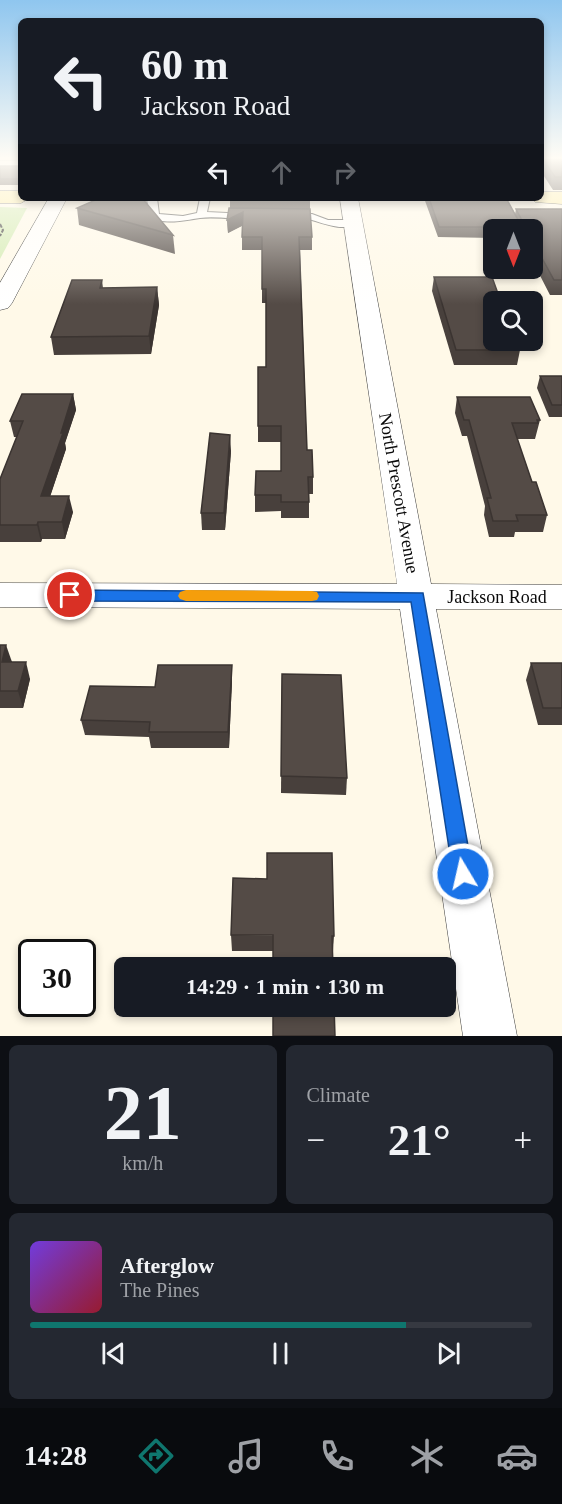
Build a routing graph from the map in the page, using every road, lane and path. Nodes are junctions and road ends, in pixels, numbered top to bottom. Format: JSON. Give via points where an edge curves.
{"nodes":[{"id":1,"x":53,"y":207,"type":"edge"},
{"id":2,"x":153,"y":207,"type":"edge"},
{"id":3,"x":203,"y":207,"type":"edge"},
{"id":4,"x":351,"y":210,"type":"edge"},
{"id":5,"x":201,"y":214,"type":"junction"},
{"id":6,"x":257,"y":216,"type":"edge"},
{"id":7,"x":279,"y":216,"type":"edge"},
{"id":8,"x":0,"y":224,"type":"edge"},
{"id":9,"x":0,"y":236,"type":"edge"},
{"id":10,"x":0,"y":303,"type":"edge"},
{"id":11,"x":0,"y":595,"type":"edge"},
{"id":12,"x":417,"y":596,"type":"junction"},
{"id":13,"x":562,"y":597,"type":"edge"},
{"id":14,"x":490,"y":1036,"type":"edge"}],
"edges":[{"from":1,"to":10,"type":"street"},
{"from":2,"to":5,"type":"lane","via":[[154,216],[183,219]]},
{"from":3,"to":5,"type":"lane"},
{"from":4,"to":7,"type":"lane","via":[[327,223],[312,216]]},
{"from":4,"to":12,"type":"street","name":"North Prescott Avenue"},
{"from":5,"to":6,"type":"lane"},
{"from":8,"to":9,"type":"path"},
{"from":11,"to":12,"type":"street","name":"Jackson Road"},
{"from":12,"to":13,"type":"street","name":"Jackson Road"},
{"from":12,"to":14,"type":"street","name":"North Prescott Avenue"}]}
